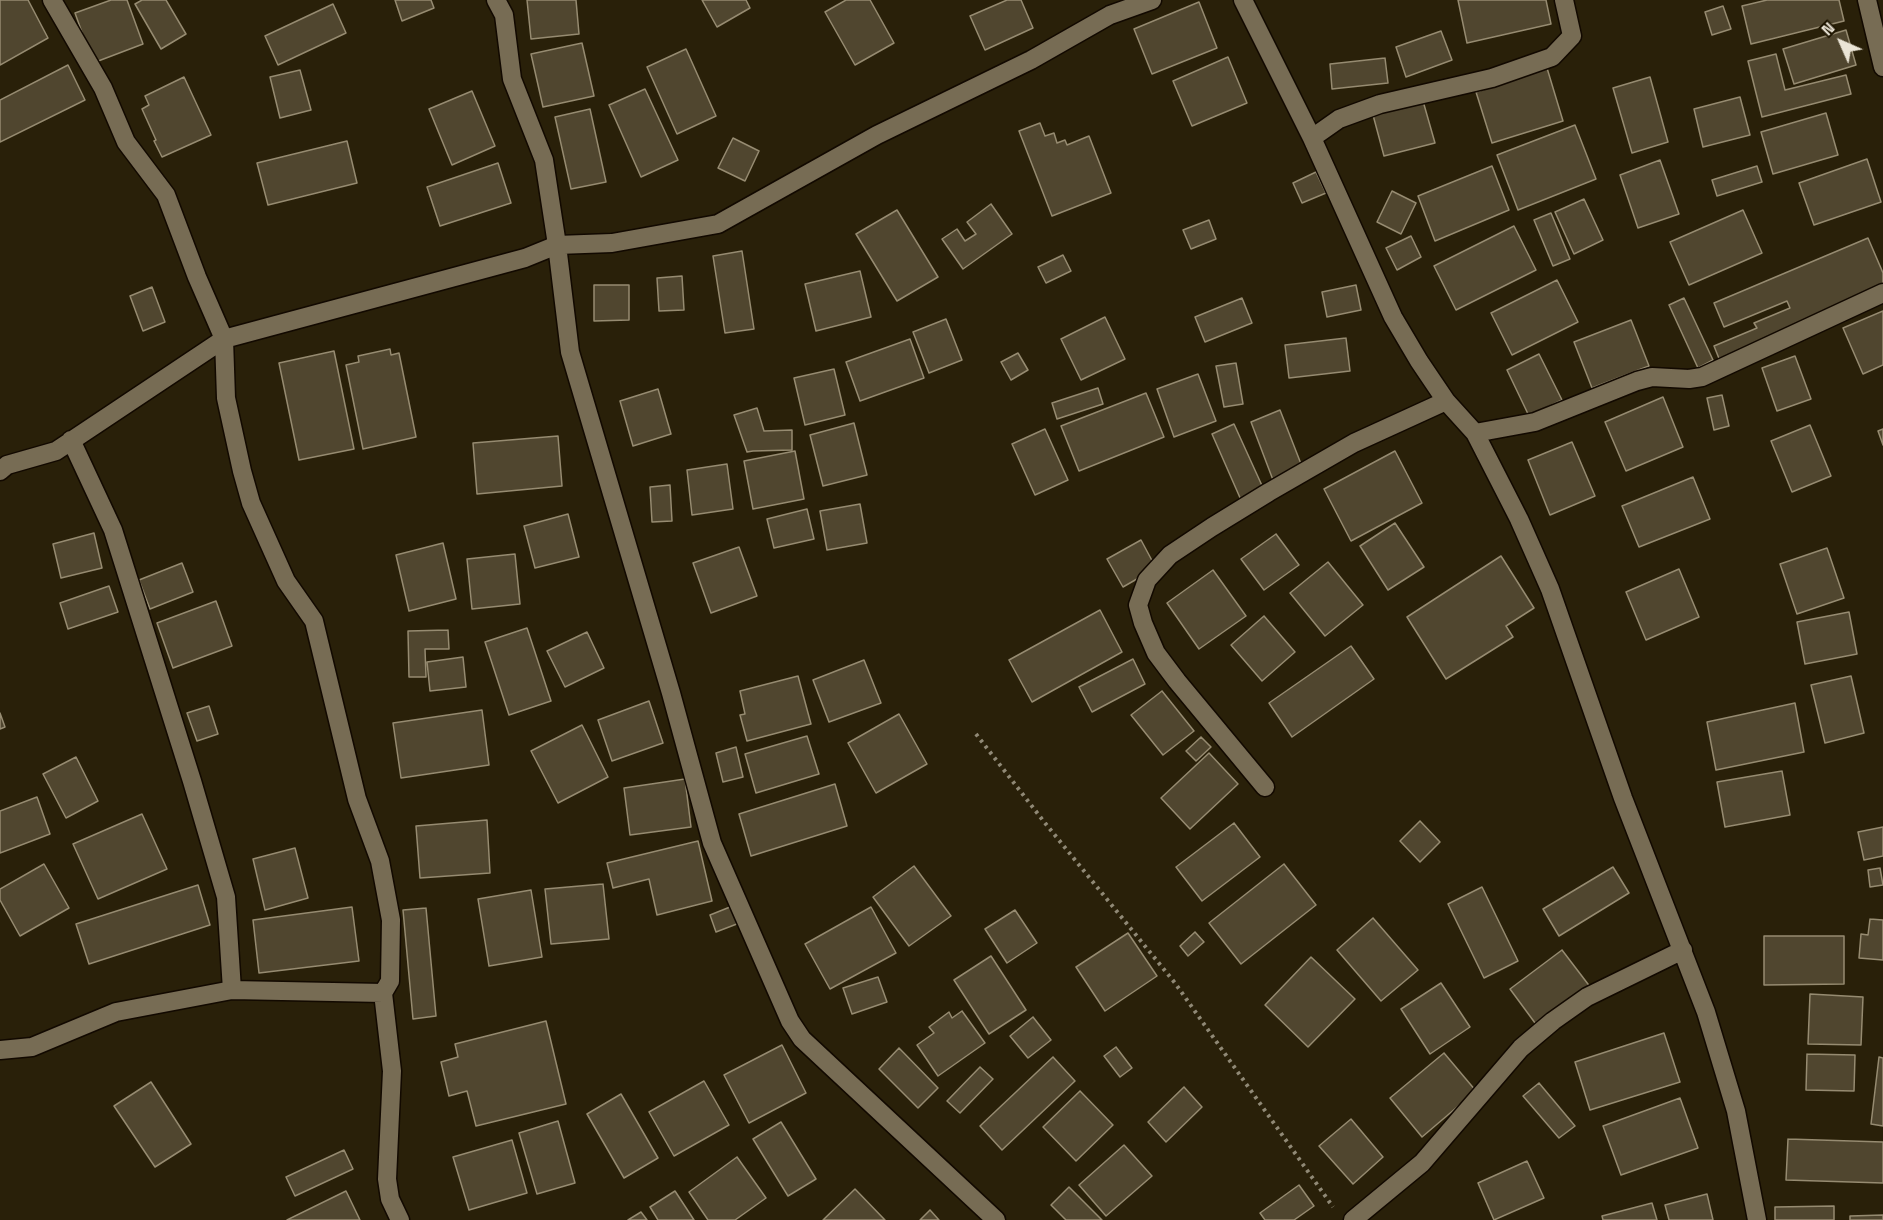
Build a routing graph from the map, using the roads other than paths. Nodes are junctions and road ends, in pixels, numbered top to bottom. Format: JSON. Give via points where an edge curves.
{"nodes":[{"id":1,"x":52,"y":0,"type":"edge"},
{"id":2,"x":496,"y":0,"type":"edge"},
{"id":3,"x":1152,"y":0,"type":"edge"},
{"id":4,"x":1243,"y":0,"type":"edge"},
{"id":5,"x":1564,"y":0,"type":"edge"},
{"id":6,"x":1867,"y":0,"type":"edge"},
{"id":7,"x":1883,"y":67,"type":"edge"},
{"id":8,"x":1312,"y":138,"type":"junction"},
{"id":9,"x":557,"y":245,"type":"junction"},
{"id":10,"x":1883,"y":292,"type":"edge"},
{"id":11,"x":224,"y":339,"type":"junction"},
{"id":12,"x":1446,"y":401,"type":"junction"},
{"id":13,"x":1475,"y":433,"type":"junction"},
{"id":14,"x":71,"y":440,"type":"junction"},
{"id":15,"x":0,"y":471,"type":"edge"},
{"id":16,"x":1265,"y":787,"type":"dead end"},
{"id":17,"x":1683,"y":950,"type":"junction"},
{"id":18,"x":232,"y":990,"type":"junction"},
{"id":19,"x":383,"y":993,"type":"junction"},
{"id":20,"x":0,"y":1050,"type":"edge"},
{"id":21,"x":400,"y":1220,"type":"edge"},
{"id":22,"x":996,"y":1220,"type":"edge"},
{"id":23,"x":1353,"y":1220,"type":"edge"},
{"id":24,"x":1757,"y":1220,"type":"edge"}],
"edges":[{"from":1,"to":11,"type":"street","via":[[103,88],[126,142],[166,195]]},
{"from":2,"to":9,"type":"street","via":[[504,15],[512,79],[544,160]]},
{"from":3,"to":9,"type":"street","via":[[1110,15],[1030,60],[877,135],[718,224],[612,243]]},
{"from":4,"to":8,"type":"street"},
{"from":5,"to":8,"type":"street","via":[[1572,36],[1552,57],[1492,78],[1380,104],[1339,119]]},
{"from":6,"to":7,"type":"street"},
{"from":8,"to":12,"type":"street","via":[[1393,317]]},
{"from":9,"to":11,"type":"street","via":[[525,258]]},
{"from":9,"to":22,"type":"street","via":[[570,352],[712,843],[790,1021],[818,1055]]},
{"from":10,"to":13,"type":"street","via":[[1702,376],[1652,377],[1535,422]]},
{"from":11,"to":14,"type":"street"},
{"from":11,"to":19,"type":"street","via":[[226,399],[251,503],[286,581],[314,621],[357,799],[380,861],[391,920],[390,981]]},
{"from":12,"to":13,"type":"street"},
{"from":12,"to":16,"type":"street","via":[[1354,443],[1269,492],[1170,555],[1147,580],[1138,605],[1156,653]]},
{"from":13,"to":17,"type":"street","via":[[1550,589],[1623,798]]},
{"from":14,"to":15,"type":"street","via":[[56,451],[7,465]]},
{"from":14,"to":18,"type":"street","via":[[113,530],[226,897]]},
{"from":17,"to":23,"type":"street","via":[[1587,997],[1553,1021],[1521,1048],[1422,1163]]},
{"from":17,"to":24,"type":"street","via":[[1736,1111]]},
{"from":18,"to":19,"type":"street"},
{"from":18,"to":20,"type":"street","via":[[116,1012],[32,1047]]},
{"from":19,"to":21,"type":"street","via":[[392,1071],[387,1179],[390,1199]]}]}
